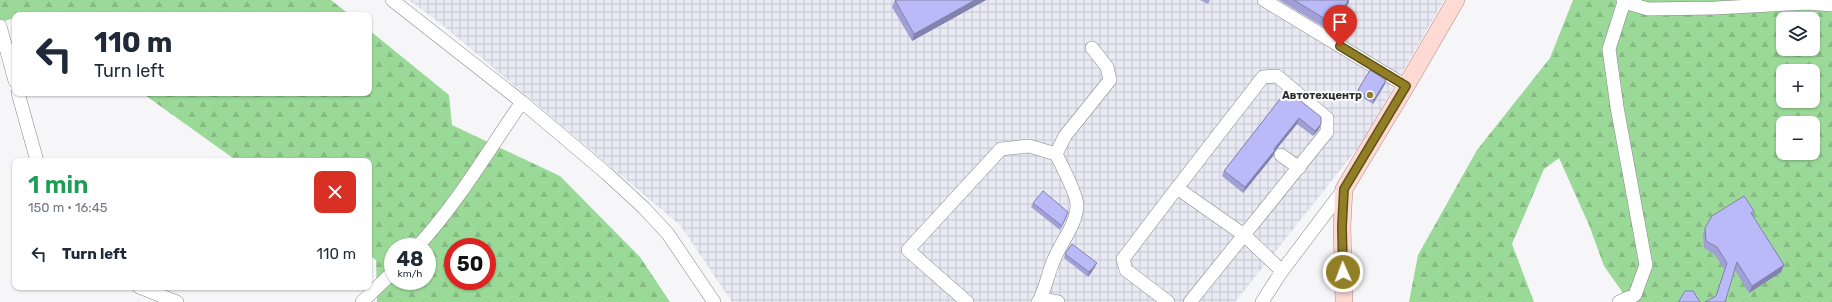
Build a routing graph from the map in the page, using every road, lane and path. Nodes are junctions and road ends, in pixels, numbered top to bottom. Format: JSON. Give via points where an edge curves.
{"nodes":[{"id":1,"x":392,"y":0,"type":"edge"},
{"id":2,"x":1264,"y":0,"type":"edge"},
{"id":3,"x":1456,"y":0,"type":"edge"},
{"id":4,"x":1623,"y":1,"type":"edge"},
{"id":5,"x":1832,"y":4,"type":"edge"},
{"id":6,"x":0,"y":26,"type":"edge"},
{"id":7,"x":1092,"y":48,"type":"dead end"},
{"id":8,"x":12,"y":70,"type":"edge"},
{"id":9,"x":1406,"y":86,"type":"junction"},
{"id":10,"x":19,"y":96,"type":"edge"},
{"id":11,"x":522,"y":102,"type":"junction"},
{"id":12,"x":1056,"y":154,"type":"junction"},
{"id":13,"x":1281,"y":155,"type":"dead end"},
{"id":14,"x":36,"y":158,"type":"edge"},
{"id":15,"x":1298,"y":168,"type":"junction"},
{"id":16,"x":1177,"y":188,"type":"junction"},
{"id":17,"x":1344,"y":189,"type":"junction"},
{"id":18,"x":1244,"y":235,"type":"junction"},
{"id":19,"x":426,"y":238,"type":"edge"},
{"id":20,"x":1282,"y":271,"type":"junction"},
{"id":21,"x":384,"y":281,"type":"edge"},
{"id":22,"x":147,"y":290,"type":"edge"},
{"id":23,"x":1040,"y":300,"type":"edge"},
{"id":24,"x":177,"y":302,"type":"edge"},
{"id":25,"x":362,"y":302,"type":"edge"},
{"id":26,"x":714,"y":302,"type":"edge"},
{"id":27,"x":968,"y":302,"type":"edge"},
{"id":28,"x":1058,"y":302,"type":"edge"},
{"id":29,"x":1168,"y":302,"type":"edge"},
{"id":30,"x":1190,"y":302,"type":"edge"},
{"id":31,"x":1262,"y":302,"type":"edge"},
{"id":32,"x":1344,"y":302,"type":"edge"},
{"id":33,"x":1619,"y":302,"type":"edge"}],
"edges":[{"from":1,"to":11,"type":"street"},
{"from":2,"to":9,"type":"street"},
{"from":3,"to":9,"type":"main road"},
{"from":4,"to":5,"type":"street","via":[[1648,9]]},
{"from":4,"to":33,"type":"street","via":[[1609,49],[1646,265],[1635,295]]},
{"from":6,"to":8,"type":"street"},
{"from":7,"to":12,"type":"street","via":[[1107,67],[1110,80],[1066,136]]},
{"from":9,"to":17,"type":"main road"},
{"from":10,"to":14,"type":"street"},
{"from":11,"to":19,"type":"street"},
{"from":11,"to":26,"type":"street","via":[[644,208],[668,234]]},
{"from":12,"to":23,"type":"street","via":[[1078,204],[1073,223],[1056,253]]},
{"from":12,"to":27,"type":"street","via":[[1029,146],[1001,149],[908,250]]},
{"from":13,"to":15,"type":"street"},
{"from":15,"to":16,"type":"street","via":[[1327,132],[1327,118],[1277,76],[1263,77]]},
{"from":15,"to":18,"type":"street"},
{"from":16,"to":18,"type":"street"},
{"from":16,"to":29,"type":"street","via":[[1123,259],[1126,270]]},
{"from":17,"to":20,"type":"street"},
{"from":17,"to":32,"type":"main road"},
{"from":18,"to":20,"type":"street"},
{"from":18,"to":30,"type":"street"},
{"from":20,"to":31,"type":"street"},
{"from":21,"to":25,"type":"street"},
{"from":22,"to":24,"type":"street"},
{"from":23,"to":28,"type":"street"}]}
